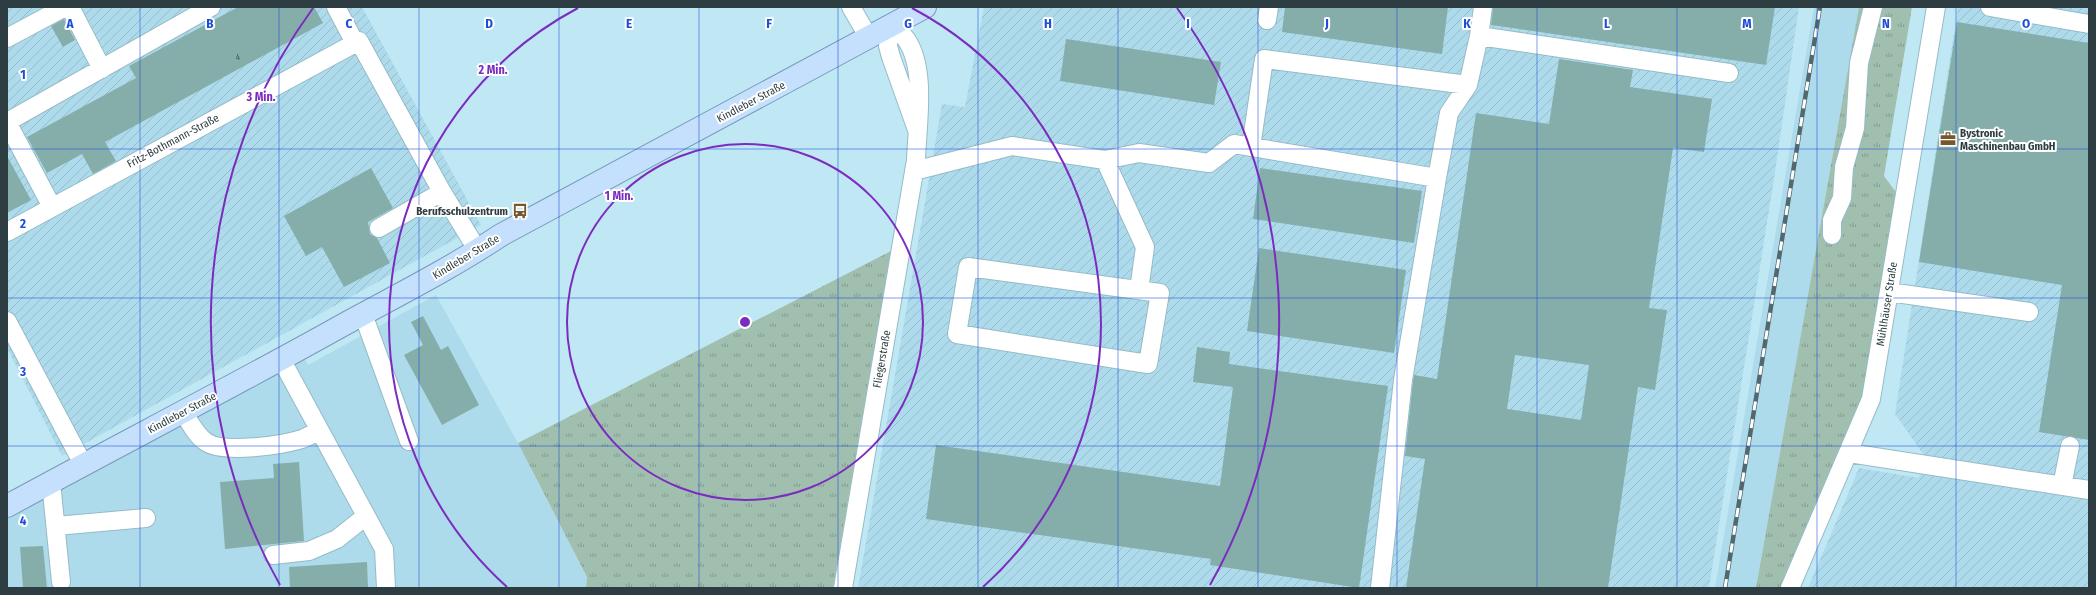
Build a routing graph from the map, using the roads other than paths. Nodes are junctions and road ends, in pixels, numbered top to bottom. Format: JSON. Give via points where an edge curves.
{"nodes":[{"id":1,"x":65,"y":7,"type":"edge"},
{"id":2,"x":70,"y":7,"type":"edge"},
{"id":3,"x":211,"y":7,"type":"edge"},
{"id":4,"x":336,"y":7,"type":"edge"},
{"id":5,"x":851,"y":7,"type":"edge"},
{"id":6,"x":925,"y":7,"type":"edge"},
{"id":7,"x":1483,"y":7,"type":"edge"},
{"id":8,"x":1872,"y":7,"type":"edge"},
{"id":9,"x":1936,"y":7,"type":"edge"},
{"id":10,"x":1990,"y":7,"type":"edge"},
{"id":11,"x":2089,"y":24,"type":"edge"},
{"id":12,"x":889,"y":27,"type":"junction"},
{"id":13,"x":1479,"y":36,"type":"junction"},
{"id":14,"x":7,"y":38,"type":"edge"},
{"id":15,"x":869,"y":38,"type":"junction"},
{"id":16,"x":355,"y":43,"type":"junction"},
{"id":17,"x":102,"y":69,"type":"junction"},
{"id":18,"x":1729,"y":73,"type":"dead end"},
{"id":19,"x":1468,"y":85,"type":"junction"},
{"id":20,"x":1251,"y":147,"type":"junction"},
{"id":21,"x":1105,"y":160,"type":"junction"},
{"id":22,"x":914,"y":171,"type":"junction"},
{"id":23,"x":1437,"y":178,"type":"junction"},
{"id":24,"x":442,"y":192,"type":"junction"},
{"id":25,"x":52,"y":207,"type":"junction"},
{"id":26,"x":379,"y":228,"type":"dead end"},
{"id":27,"x":7,"y":232,"type":"edge"},
{"id":28,"x":1832,"y":236,"type":"dead end"},
{"id":29,"x":478,"y":250,"type":"junction"},
{"id":30,"x":1139,"y":290,"type":"junction"},
{"id":31,"x":1889,"y":292,"type":"junction"},
{"id":32,"x":2029,"y":312,"type":"dead end"},
{"id":33,"x":363,"y":314,"type":"junction"},
{"id":34,"x":7,"y":320,"type":"edge"},
{"id":35,"x":281,"y":359,"type":"junction"},
{"id":36,"x":184,"y":413,"type":"junction"},
{"id":37,"x":319,"y":431,"type":"junction"},
{"id":38,"x":409,"y":441,"type":"dead end"},
{"id":39,"x":2070,"y":446,"type":"dead end"},
{"id":40,"x":1849,"y":453,"type":"junction"},
{"id":41,"x":83,"y":464,"type":"junction"},
{"id":42,"x":51,"y":482,"type":"junction"},
{"id":43,"x":2062,"y":486,"type":"junction"},
{"id":44,"x":2089,"y":490,"type":"edge"},
{"id":45,"x":7,"y":506,"type":"edge"},
{"id":46,"x":366,"y":516,"type":"junction"},
{"id":47,"x":146,"y":518,"type":"dead end"},
{"id":48,"x":56,"y":526,"type":"junction"},
{"id":49,"x":273,"y":556,"type":"dead end"},
{"id":50,"x":61,"y":582,"type":"dead end"},
{"id":51,"x":386,"y":588,"type":"edge"},
{"id":52,"x":843,"y":588,"type":"edge"},
{"id":53,"x":1380,"y":588,"type":"edge"},
{"id":54,"x":1790,"y":588,"type":"edge"}],
"edges":[{"from":1,"to":14,"type":"street"},
{"from":2,"to":17,"type":"street"},
{"from":3,"to":17,"type":"street"},
{"from":4,"to":16,"type":"street"},
{"from":5,"to":15,"type":"street"},
{"from":6,"to":12,"type":"main road","name":"Kindleber Straße"},
{"from":7,"to":13,"type":"street"},
{"from":8,"to":28,"type":"street","via":[[1859,62],[1855,128],[1844,167],[1842,198],[1832,220]]},
{"from":9,"to":31,"type":"street","name":"Mühlhäuser Straße"},
{"from":10,"to":11,"type":"street"},
{"from":12,"to":15,"type":"main road","name":"Kindleber Straße"},
{"from":12,"to":22,"type":"street","name":"Fliegerstraße","via":[[888,46],[917,130]]},
{"from":13,"to":18,"type":"street"},
{"from":13,"to":19,"type":"street"},
{"from":15,"to":29,"type":"main road","name":"Kindleber Straße"},
{"from":16,"to":24,"type":"street","via":[[359,41]]},
{"from":16,"to":25,"type":"street","name":"Fritz-Bothmann-Straße"},
{"from":17,"to":25,"type":"street","via":[[7,122]]},
{"from":19,"to":20,"type":"street","via":[[1264,59]]},
{"from":19,"to":23,"type":"street","via":[[1449,113]]},
{"from":20,"to":21,"type":"street","via":[[1234,144],[1209,163],[1139,153]]},
{"from":20,"to":23,"type":"street"},
{"from":21,"to":22,"type":"street","via":[[1012,146]]},
{"from":21,"to":30,"type":"street","via":[[1145,247]]},
{"from":22,"to":52,"type":"street","name":"Fliegerstraße"},
{"from":23,"to":53,"type":"street","via":[[1403,380]]},
{"from":24,"to":26,"type":"street"},
{"from":24,"to":29,"type":"street"},
{"from":25,"to":27,"type":"street","name":"Fritz-Bothmann-Straße"},
{"from":29,"to":33,"type":"main road","name":"Kindleber Straße"},
{"from":30,"to":30,"type":"street","via":[[968,267],[957,334],[1148,364],[1160,293]]},
{"from":31,"to":32,"type":"street"},
{"from":31,"to":40,"type":"street","name":"Mühlhäuser Straße","via":[[1871,399]]},
{"from":33,"to":35,"type":"main road","name":"Kindleber Straße"},
{"from":33,"to":38,"type":"street"},
{"from":34,"to":41,"type":"street"},
{"from":35,"to":36,"type":"main road","name":"Kindleber Straße"},
{"from":35,"to":37,"type":"street"},
{"from":36,"to":37,"type":"street","via":[[206,442],[226,448],[285,443],[303,439]]},
{"from":36,"to":41,"type":"main road","name":"Kindleber Straße"},
{"from":37,"to":46,"type":"street"},
{"from":39,"to":43,"type":"street"},
{"from":40,"to":43,"type":"street"},
{"from":40,"to":54,"type":"street","name":"Mühlhäuser Straße"},
{"from":41,"to":42,"type":"main road","name":"Kindleber Straße"},
{"from":42,"to":45,"type":"main road","name":"Kindleber Straße"},
{"from":42,"to":48,"type":"street"},
{"from":43,"to":44,"type":"street"},
{"from":46,"to":49,"type":"street","via":[[337,539],[309,551]]},
{"from":46,"to":51,"type":"street","via":[[384,549]]},
{"from":47,"to":48,"type":"street"},
{"from":48,"to":50,"type":"street"}]}
